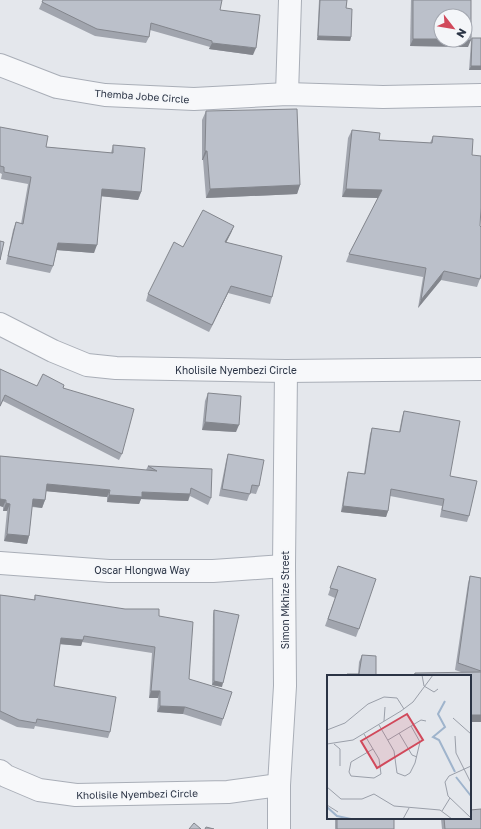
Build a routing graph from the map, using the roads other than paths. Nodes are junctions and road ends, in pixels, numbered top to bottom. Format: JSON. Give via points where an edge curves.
{"nodes":[{"id":1,"x":290,"y":0,"type":"edge"},
{"id":2,"x":0,"y":65,"type":"edge"},
{"id":3,"x":288,"y":94,"type":"junction"},
{"id":4,"x":481,"y":95,"type":"edge"},
{"id":5,"x":0,"y":324,"type":"edge"},
{"id":6,"x":481,"y":369,"type":"edge"},
{"id":7,"x":286,"y":371,"type":"junction"},
{"id":8,"x":0,"y":563,"type":"edge"},
{"id":9,"x":284,"y":566,"type":"junction"},
{"id":10,"x":0,"y":771,"type":"edge"},
{"id":11,"x":279,"y":785,"type":"junction"},
{"id":12,"x":279,"y":829,"type":"edge"}],
"edges":[{"from":1,"to":3,"type":"street"},
{"from":2,"to":3,"type":"street","name":"Themba Jobe Circle","via":[[57,87],[105,95],[194,99]]},
{"from":3,"to":4,"type":"street","name":"Themba Jobe Circle"},
{"from":5,"to":7,"type":"street","name":"Kholisile Nyembezi Circle","via":[[87,365],[149,370]]},
{"from":6,"to":7,"type":"street","name":"Kholisile Nyembezi Circle"},
{"from":7,"to":9,"type":"street","name":"Simon Mkhize Street"},
{"from":8,"to":9,"type":"street","name":"Oscar Hlongwa Way","via":[[109,571],[213,571]]},
{"from":9,"to":11,"type":"street","name":"Simon Mkhize Street","via":[[285,686]]},
{"from":10,"to":11,"type":"street","name":"Kholisile Nyembezi Circle","via":[[39,790],[76,795],[228,792]]},
{"from":11,"to":12,"type":"street","name":"Simon Mkhize Street"}]}
